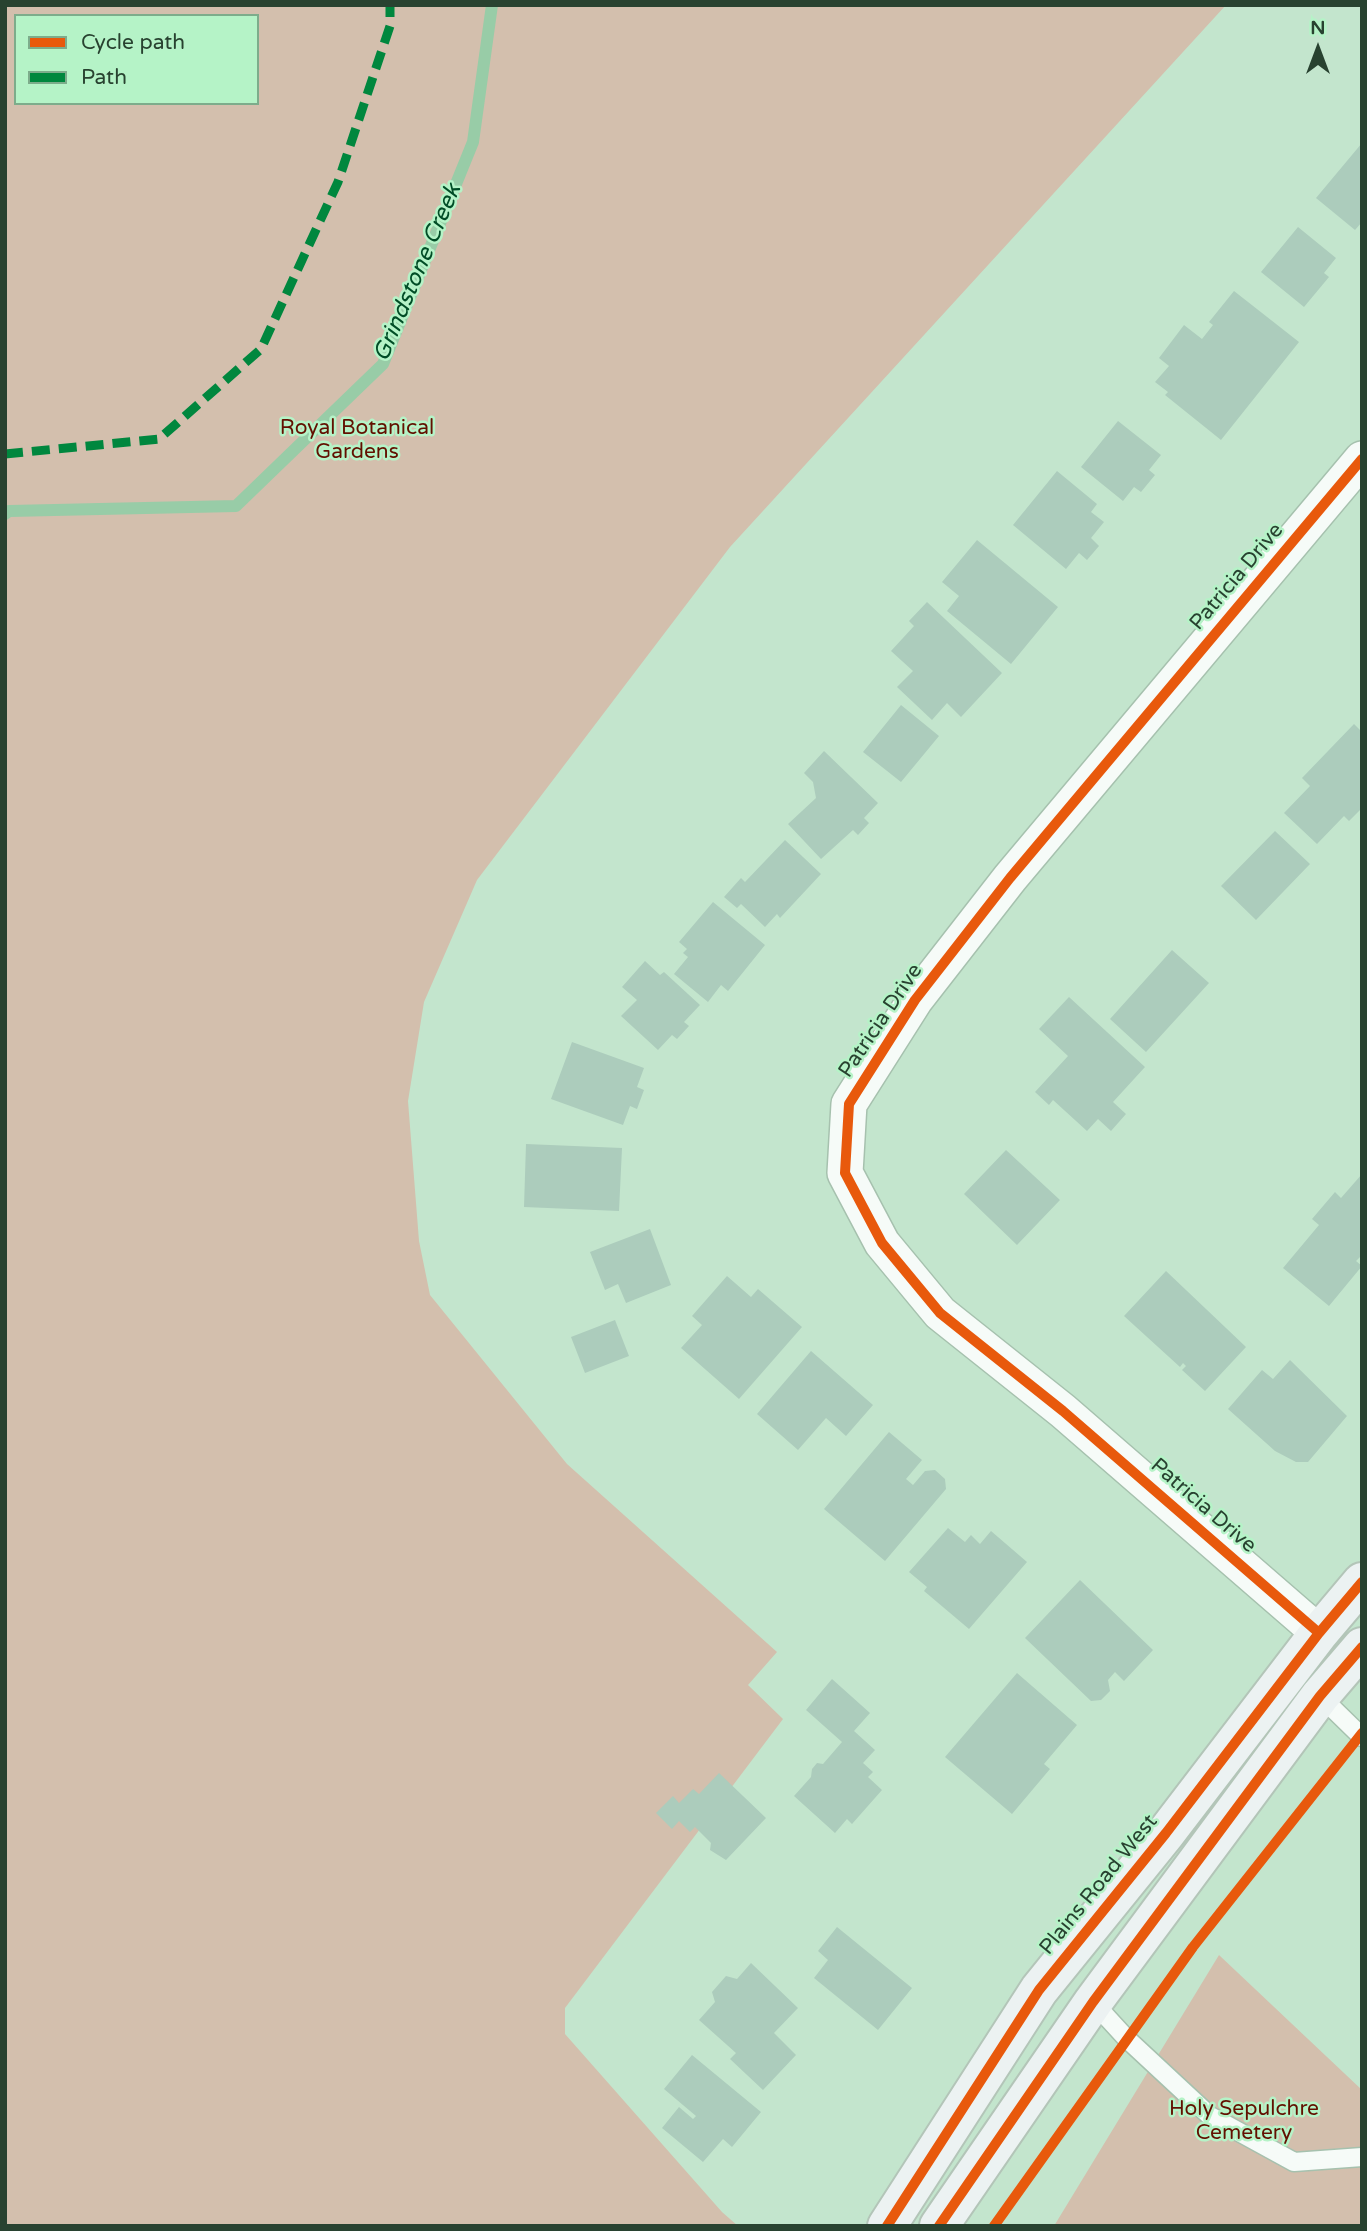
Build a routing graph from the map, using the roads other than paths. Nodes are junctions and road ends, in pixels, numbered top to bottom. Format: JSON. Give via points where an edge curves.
{"nodes":[{"id":1,"x":1362,"y":459,"type":"edge"},
{"id":2,"x":1362,"y":1582,"type":"edge"},
{"id":3,"x":1319,"y":1633,"type":"junction"},
{"id":4,"x":1362,"y":1647,"type":"edge"},
{"id":5,"x":1320,"y":1696,"type":"junction"},
{"id":6,"x":1362,"y":1737,"type":"edge"},
{"id":7,"x":1093,"y":2002,"type":"junction"},
{"id":8,"x":1362,"y":2157,"type":"edge"},
{"id":9,"x":887,"y":2226,"type":"edge"},
{"id":10,"x":939,"y":2226,"type":"edge"}],
"edges":[{"from":1,"to":3,"type":"street","name":"Patricia Drive","via":[[1010,878],[915,1000],[849,1104],[845,1173],[882,1243],[940,1313],[1063,1411]]},
{"from":2,"to":3,"type":"main road","name":"Plains Road West"},
{"from":3,"to":9,"type":"main road","name":"Plains Road West","via":[[1039,1990]]},
{"from":4,"to":5,"type":"main road"},
{"from":5,"to":6,"type":"lane"},
{"from":5,"to":7,"type":"main road"},
{"from":7,"to":8,"type":"lane","via":[[1210,2116],[1294,2162]]},
{"from":7,"to":10,"type":"main road"}]}
